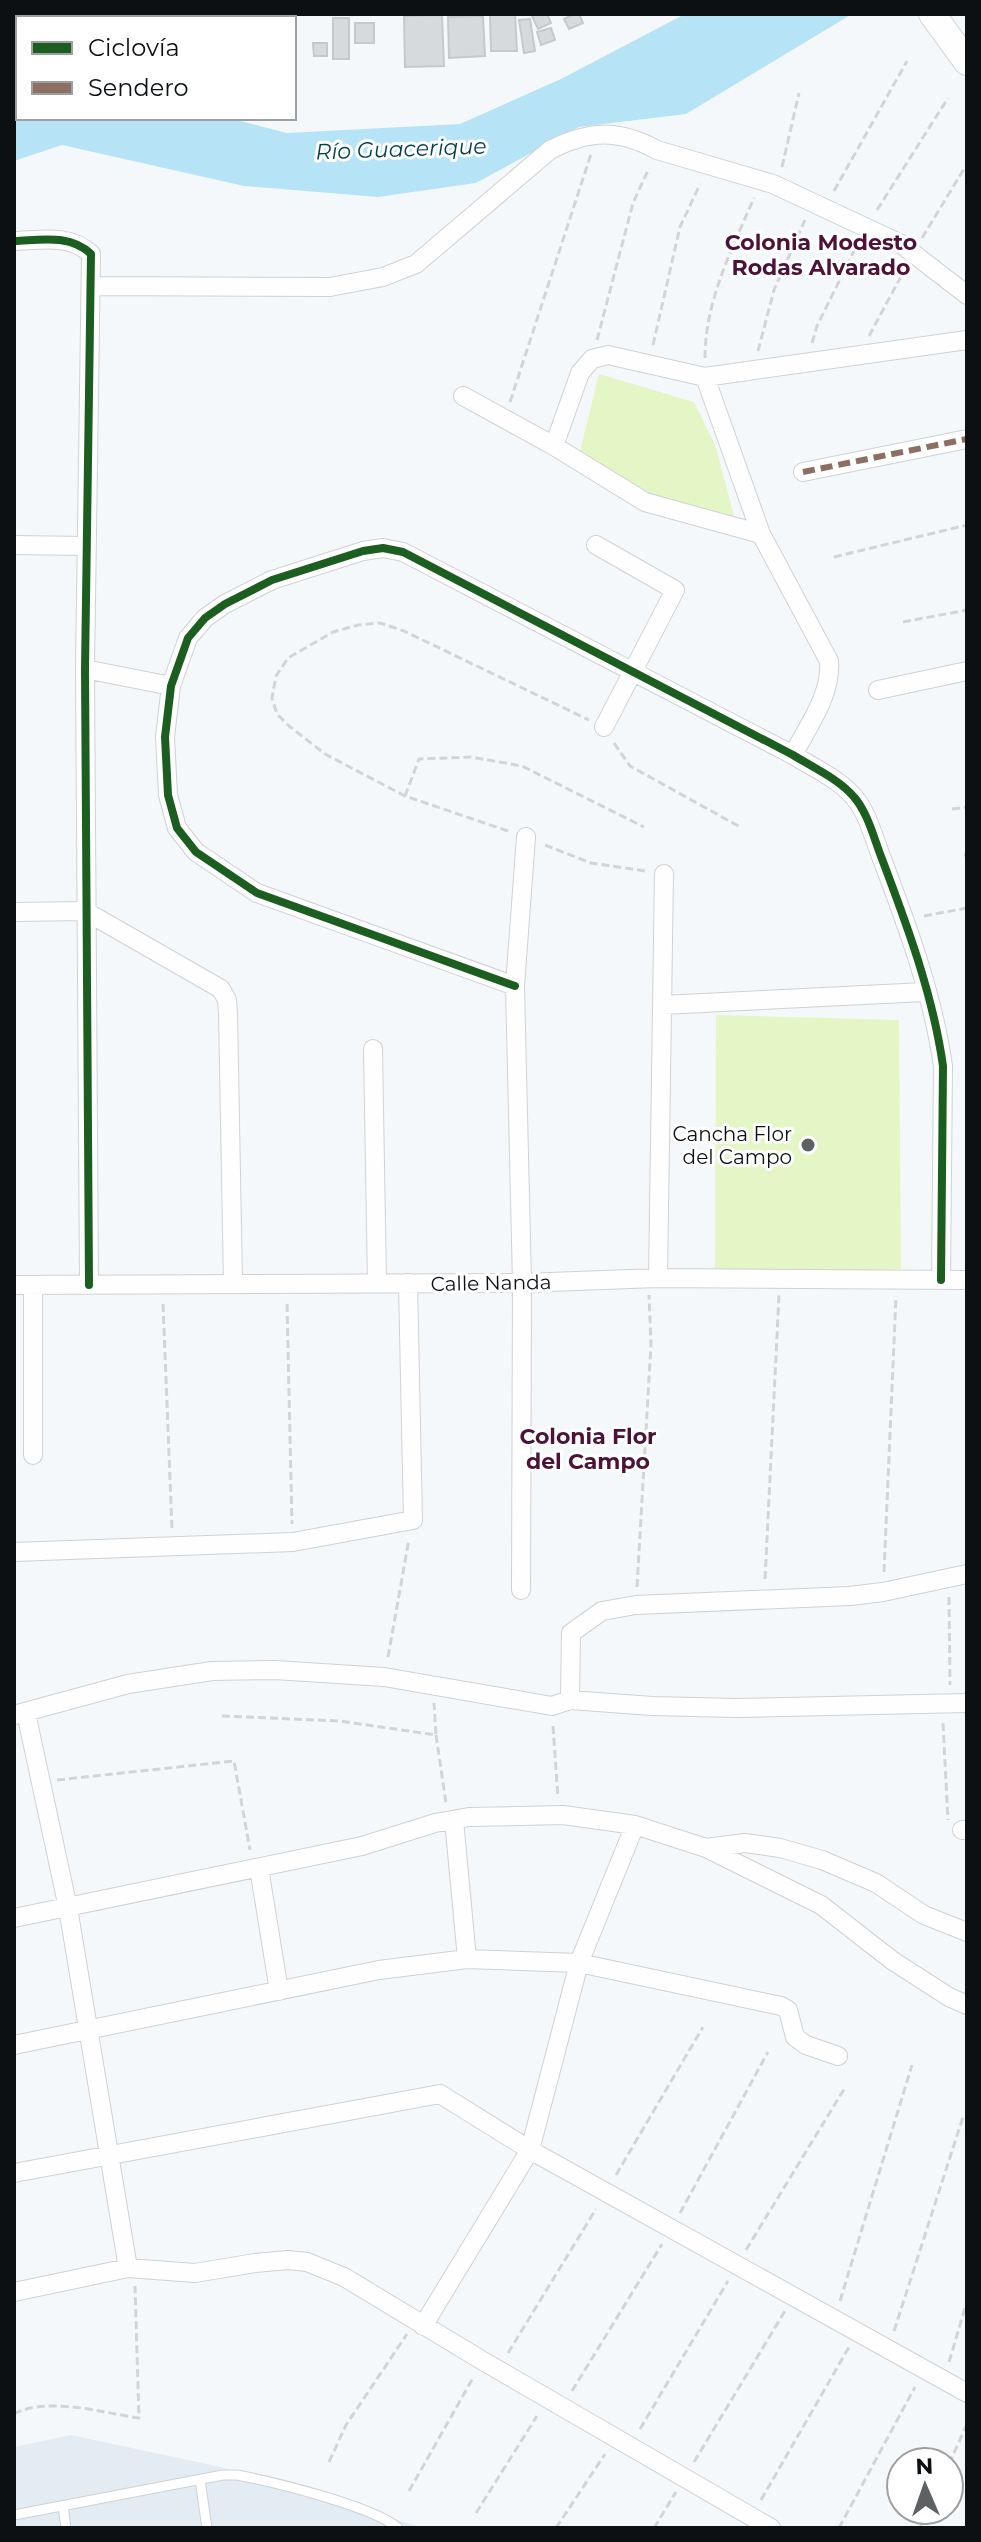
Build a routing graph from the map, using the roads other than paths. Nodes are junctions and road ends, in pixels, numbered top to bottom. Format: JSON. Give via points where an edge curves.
{"nodes":[{"id":1,"x":203,"y":14,"type":"edge"},
{"id":2,"x":230,"y":14,"type":"edge"},
{"id":3,"x":932,"y":14,"type":"edge"},
{"id":4,"x":967,"y":62,"type":"edge"},
{"id":5,"x":14,"y":241,"type":"edge"},
{"id":6,"x":91,"y":286,"type":"junction"},
{"id":7,"x":967,"y":295,"type":"edge"},
{"id":8,"x":967,"y":340,"type":"edge"},
{"id":9,"x":705,"y":377,"type":"junction"},
{"id":10,"x":463,"y":396,"type":"dead end"},
{"id":11,"x":967,"y":439,"type":"edge"},
{"id":12,"x":554,"y":446,"type":"junction"},
{"id":13,"x":803,"y":472,"type":"dead end"},
{"id":14,"x":761,"y":534,"type":"junction"},
{"id":15,"x":14,"y":545,"type":"edge"},
{"id":16,"x":596,"y":545,"type":"dead end"},
{"id":17,"x":86,"y":546,"type":"junction"},
{"id":18,"x":85,"y":669,"type":"junction"},
{"id":19,"x":967,"y":671,"type":"edge"},
{"id":20,"x":634,"y":673,"type":"junction"},
{"id":21,"x":171,"y":686,"type":"junction"},
{"id":22,"x":878,"y":690,"type":"dead end"},
{"id":23,"x":604,"y":727,"type":"road end"},
{"id":24,"x":793,"y":755,"type":"junction"},
{"id":25,"x":526,"y":837,"type":"road end"},
{"id":26,"x":664,"y":874,"type":"road end"},
{"id":27,"x":85,"y":911,"type":"junction"},
{"id":28,"x":14,"y":912,"type":"edge"},
{"id":29,"x":515,"y":986,"type":"junction"},
{"id":30,"x":925,"y":992,"type":"junction"},
{"id":31,"x":662,"y":1005,"type":"junction"},
{"id":32,"x":373,"y":1049,"type":"dead end"},
{"id":33,"x":653,"y":1279,"type":"junction"},
{"id":34,"x":941,"y":1280,"type":"junction"},
{"id":35,"x":967,"y":1280,"type":"edge"},
{"id":36,"x":408,"y":1283,"type":"junction"},
{"id":37,"x":522,"y":1283,"type":"junction"},
{"id":38,"x":233,"y":1284,"type":"junction"},
{"id":39,"x":377,"y":1284,"type":"junction"},
{"id":40,"x":14,"y":1285,"type":"edge"},
{"id":41,"x":33,"y":1285,"type":"junction"},
{"id":42,"x":89,"y":1285,"type":"junction"},
{"id":43,"x":33,"y":1455,"type":"dead end"},
{"id":44,"x":14,"y":1552,"type":"edge"},
{"id":45,"x":958,"y":1576,"type":"edge"},
{"id":46,"x":521,"y":1590,"type":"dead end"},
{"id":47,"x":561,"y":1703,"type":"junction"},
{"id":48,"x":953,"y":1703,"type":"edge"},
{"id":49,"x":20,"y":1714,"type":"edge"},
{"id":50,"x":451,"y":1821,"type":"junction"},
{"id":51,"x":635,"y":1825,"type":"junction"},
{"id":52,"x":706,"y":1848,"type":"junction"},
{"id":53,"x":256,"y":1868,"type":"junction"},
{"id":54,"x":68,"y":1908,"type":"junction"},
{"id":55,"x":14,"y":1918,"type":"edge"},
{"id":56,"x":967,"y":1932,"type":"edge"},
{"id":57,"x":467,"y":1959,"type":"junction"},
{"id":58,"x":579,"y":1963,"type":"junction"},
{"id":59,"x":279,"y":1991,"type":"junction"},
{"id":60,"x":967,"y":2005,"type":"edge"},
{"id":61,"x":90,"y":2030,"type":"junction"},
{"id":62,"x":14,"y":2045,"type":"edge"},
{"id":63,"x":838,"y":2056,"type":"dead end"},
{"id":64,"x":530,"y":2150,"type":"junction"},
{"id":65,"x":110,"y":2153,"type":"junction"},
{"id":66,"x":14,"y":2173,"type":"edge"},
{"id":67,"x":131,"y":2268,"type":"junction"},
{"id":68,"x":14,"y":2292,"type":"edge"},
{"id":69,"x":420,"y":2324,"type":"junction"},
{"id":70,"x":967,"y":2393,"type":"edge"},
{"id":71,"x":200,"y":2480,"type":"junction"},
{"id":72,"x":63,"y":2506,"type":"junction"},
{"id":73,"x":14,"y":2515,"type":"edge"},
{"id":74,"x":66,"y":2528,"type":"edge"},
{"id":75,"x":207,"y":2528,"type":"edge"},
{"id":76,"x":398,"y":2528,"type":"edge"},
{"id":77,"x":771,"y":2528,"type":"edge"}],
"edges":[{"from":1,"to":2,"type":"street"},
{"from":3,"to":4,"type":"street"},
{"from":5,"to":6,"type":"street","via":[[79,242],[91,254]]},
{"from":6,"to":7,"type":"street","via":[[330,287],[383,277],[416,264],[550,150],[575,137],[598,134],[641,141],[769,183],[901,244]]},
{"from":6,"to":17,"type":"street"},
{"from":8,"to":9,"type":"street"},
{"from":9,"to":12,"type":"street","via":[[608,355],[592,359],[580,373]]},
{"from":9,"to":14,"type":"street"},
{"from":10,"to":12,"type":"street"},
{"from":11,"to":13,"type":"street"},
{"from":12,"to":14,"type":"street","via":[[645,502]]},
{"from":14,"to":24,"type":"street","via":[[829,661],[827,689]]},
{"from":15,"to":17,"type":"street"},
{"from":16,"to":20,"type":"street","via":[[675,590]]},
{"from":17,"to":18,"type":"street"},
{"from":18,"to":21,"type":"street"},
{"from":18,"to":27,"type":"street"},
{"from":19,"to":22,"type":"street"},
{"from":20,"to":21,"type":"street","via":[[403,552],[383,548],[272,580],[225,604],[188,638]]},
{"from":20,"to":23,"type":"street"},
{"from":20,"to":24,"type":"street"},
{"from":21,"to":29,"type":"street","via":[[165,737],[168,795],[177,828],[196,852],[257,893]]},
{"from":24,"to":30,"type":"street","via":[[854,797],[904,919]]},
{"from":25,"to":29,"type":"street"},
{"from":26,"to":31,"type":"street"},
{"from":27,"to":28,"type":"street"},
{"from":27,"to":38,"type":"street","via":[[221,989],[227,1000]]},
{"from":27,"to":42,"type":"street"},
{"from":29,"to":37,"type":"street"},
{"from":30,"to":31,"type":"street"},
{"from":30,"to":34,"type":"street","via":[[943,1066]]},
{"from":31,"to":33,"type":"street"},
{"from":32,"to":39,"type":"street"},
{"from":33,"to":34,"type":"street","name":"Calle Nanda"},
{"from":33,"to":37,"type":"street","name":"Calle Nanda"},
{"from":34,"to":35,"type":"street","name":"Calle Nanda"},
{"from":36,"to":37,"type":"street","name":"Calle Nanda"},
{"from":36,"to":39,"type":"street","name":"Calle Nanda"},
{"from":36,"to":44,"type":"street","via":[[413,1520],[293,1542]]},
{"from":37,"to":46,"type":"street"},
{"from":38,"to":39,"type":"street","name":"Calle Nanda"},
{"from":38,"to":42,"type":"street","name":"Calle Nanda"},
{"from":40,"to":41,"type":"street","name":"Calle Nanda"},
{"from":41,"to":42,"type":"street","name":"Calle Nanda"},
{"from":41,"to":43,"type":"street"},
{"from":45,"to":47,"type":"street","via":[[883,1592],[602,1611],[571,1633]]},
{"from":47,"to":48,"type":"street","via":[[736,1708]]},
{"from":47,"to":49,"type":"street","via":[[384,1677],[212,1671],[128,1684]]},
{"from":49,"to":54,"type":"street","via":[[41,1782]]},
{"from":50,"to":51,"type":"street","via":[[559,1815]]},
{"from":50,"to":53,"type":"street"},
{"from":50,"to":57,"type":"street"},
{"from":51,"to":52,"type":"street"},
{"from":51,"to":58,"type":"street"},
{"from":52,"to":56,"type":"street","via":[[745,1843],[822,1860]]},
{"from":52,"to":60,"type":"street","via":[[821,1905],[893,1961]]},
{"from":53,"to":54,"type":"street"},
{"from":53,"to":59,"type":"street"},
{"from":54,"to":55,"type":"street"},
{"from":54,"to":61,"type":"street"},
{"from":57,"to":58,"type":"street"},
{"from":57,"to":59,"type":"street"},
{"from":58,"to":63,"type":"street","via":[[781,2006],[788,2010],[795,2037]]},
{"from":58,"to":64,"type":"street"},
{"from":59,"to":61,"type":"street"},
{"from":61,"to":62,"type":"street"},
{"from":61,"to":65,"type":"street"},
{"from":64,"to":65,"type":"street","via":[[440,2094]]},
{"from":64,"to":69,"type":"street"},
{"from":64,"to":70,"type":"street"},
{"from":65,"to":66,"type":"street"},
{"from":65,"to":67,"type":"street"},
{"from":67,"to":68,"type":"street"},
{"from":67,"to":69,"type":"street","via":[[195,2273],[255,2263],[307,2262],[344,2277]]},
{"from":69,"to":77,"type":"street"},
{"from":71,"to":72,"type":"lane"},
{"from":71,"to":75,"type":"lane"},
{"from":71,"to":76,"type":"lane","via":[[247,2477],[345,2504]]},
{"from":72,"to":73,"type":"lane"},
{"from":72,"to":74,"type":"lane"}]}
